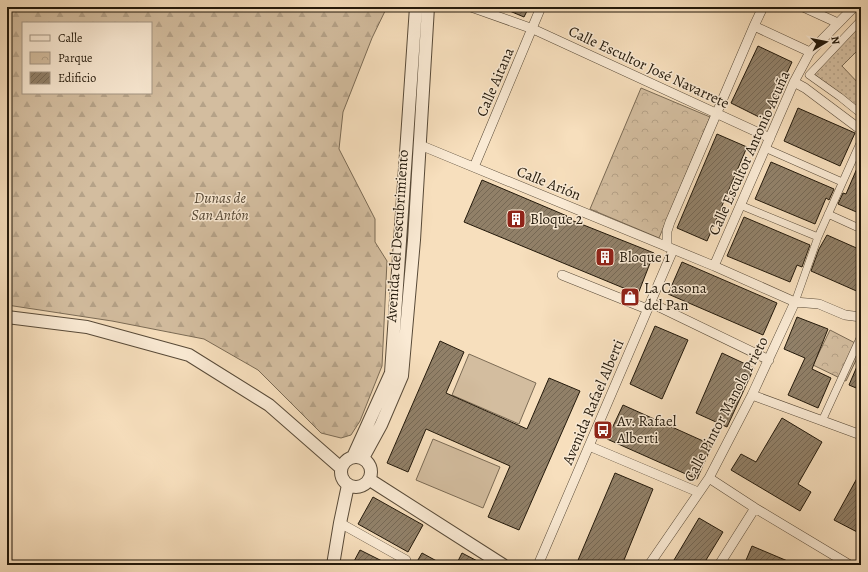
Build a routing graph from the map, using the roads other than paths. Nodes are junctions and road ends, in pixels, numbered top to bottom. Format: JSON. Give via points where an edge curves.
{"nodes":[{"id":1,"x":416,"y":7,"type":"edge"},
{"id":2,"x":428,"y":7,"type":"edge"},
{"id":3,"x":471,"y":7,"type":"edge"},
{"id":4,"x":541,"y":7,"type":"edge"},
{"id":5,"x":763,"y":7,"type":"edge"},
{"id":6,"x":803,"y":7,"type":"edge"},
{"id":7,"x":854,"y":7,"type":"edge"},
{"id":8,"x":838,"y":23,"type":"junction"},
{"id":9,"x":861,"y":24,"type":"edge"},
{"id":10,"x":754,"y":26,"type":"junction"},
{"id":11,"x":533,"y":29,"type":"junction"},
{"id":12,"x":810,"y":52,"type":"junction"},
{"id":13,"x":794,"y":82,"type":"junction"},
{"id":14,"x":861,"y":114,"type":"edge"},
{"id":15,"x":717,"y":115,"type":"junction"},
{"id":16,"x":861,"y":130,"type":"edge"},
{"id":17,"x":770,"y":138,"type":"junction"},
{"id":18,"x":861,"y":142,"type":"edge"},
{"id":19,"x":420,"y":145,"type":"junction"},
{"id":20,"x":765,"y":148,"type":"junction"},
{"id":21,"x":474,"y":167,"type":"junction"},
{"id":22,"x":842,"y":182,"type":"junction"},
{"id":23,"x":740,"y":206,"type":"junction"},
{"id":24,"x":828,"y":214,"type":"junction"},
{"id":25,"x":861,"y":229,"type":"edge"},
{"id":26,"x":818,"y":237,"type":"junction"},
{"id":27,"x":670,"y":248,"type":"junction"},
{"id":28,"x":714,"y":266,"type":"junction"},
{"id":29,"x":562,"y":274,"type":"dead end"},
{"id":30,"x":795,"y":302,"type":"junction"},
{"id":31,"x":649,"y":306,"type":"junction"},
{"id":32,"x":7,"y":317,"type":"edge"},
{"id":33,"x":861,"y":317,"type":"edge"},
{"id":34,"x":861,"y":336,"type":"edge"},
{"id":35,"x":769,"y":360,"type":"junction"},
{"id":36,"x":752,"y":395,"type":"junction"},
{"id":37,"x":822,"y":421,"type":"junction"},
{"id":38,"x":861,"y":435,"type":"edge"},
{"id":39,"x":589,"y":446,"type":"junction"},
{"id":40,"x":358,"y":458,"type":"junction"},
{"id":41,"x":341,"y":468,"type":"junction"},
{"id":42,"x":709,"y":478,"type":"junction"},
{"id":43,"x":370,"y":480,"type":"junction"},
{"id":44,"x":348,"y":485,"type":"junction"},
{"id":45,"x":698,"y":492,"type":"junction"},
{"id":46,"x":755,"y":508,"type":"junction"},
{"id":47,"x":340,"y":523,"type":"junction"},
{"id":48,"x":406,"y":560,"type":"dead end"},
{"id":49,"x":861,"y":562,"type":"edge"},
{"id":50,"x":846,"y":564,"type":"edge"},
{"id":51,"x":333,"y":565,"type":"edge"},
{"id":52,"x":503,"y":565,"type":"edge"},
{"id":53,"x":538,"y":565,"type":"edge"},
{"id":54,"x":649,"y":565,"type":"edge"},
{"id":55,"x":719,"y":565,"type":"edge"},
{"id":56,"x":859,"y":565,"type":"edge"}],
"edges":[{"from":1,"to":40,"type":"street","name":"Avenida del Descubrimiento","via":[[391,373]]},
{"from":2,"to":19,"type":"street","name":"Avenida del Descubrimiento"},
{"from":3,"to":11,"type":"street","name":"Calle Escultor José Navarrete"},
{"from":4,"to":11,"type":"street","name":"Calle Aitana"},
{"from":5,"to":10,"type":"street","name":"Avenida Rafael Alberti"},
{"from":6,"to":8,"type":"street"},
{"from":7,"to":8,"type":"street","name":"Calle Escultor Antonio Acuña"},
{"from":8,"to":12,"type":"street","name":"Calle Escultor Antonio Acuña"},
{"from":9,"to":14,"type":"street","via":[[859,22],[808,75]]},
{"from":10,"to":12,"type":"street"},
{"from":10,"to":15,"type":"street","name":"Avenida Rafael Alberti"},
{"from":11,"to":15,"type":"street","name":"Calle Escultor José Navarrete"},
{"from":11,"to":21,"type":"street","name":"Calle Aitana"},
{"from":12,"to":13,"type":"street","name":"Calle Escultor Antonio Acuña"},
{"from":13,"to":16,"type":"street"},
{"from":13,"to":17,"type":"street","name":"Calle Escultor Antonio Acuña"},
{"from":15,"to":17,"type":"street","name":"Calle Escultor José Navarrete"},
{"from":15,"to":27,"type":"street","name":"Avenida Rafael Alberti","via":[[670,222],[667,231]]},
{"from":17,"to":20,"type":"street","name":"Calle Escultor Antonio Acuña"},
{"from":18,"to":22,"type":"street"},
{"from":19,"to":21,"type":"street","name":"Calle Arión"},
{"from":19,"to":40,"type":"street","name":"Avenida del Descubrimiento","via":[[402,376],[381,425]]},
{"from":20,"to":22,"type":"street"},
{"from":20,"to":23,"type":"street","name":"Calle Escultor Antonio Acuña"},
{"from":21,"to":27,"type":"street","name":"Calle Arión"},
{"from":22,"to":24,"type":"street"},
{"from":23,"to":26,"type":"street"},
{"from":23,"to":28,"type":"street","name":"Calle Escultor Antonio Acuña"},
{"from":24,"to":25,"type":"street"},
{"from":24,"to":26,"type":"street"},
{"from":26,"to":30,"type":"street"},
{"from":27,"to":28,"type":"street","name":"Calle Arión"},
{"from":27,"to":31,"type":"street","name":"Avenida Rafael Alberti"},
{"from":28,"to":30,"type":"street","name":"Calle Arión"},
{"from":29,"to":31,"type":"street"},
{"from":30,"to":33,"type":"street","name":"Calle Arión","via":[[819,304],[845,315]]},
{"from":30,"to":35,"type":"street","name":"Calle Pintor Manolo Prieto"},
{"from":31,"to":35,"type":"street"},
{"from":31,"to":39,"type":"street","name":"Avenida Rafael Alberti"},
{"from":32,"to":41,"type":"street","via":[[87,327],[190,355],[269,405]]},
{"from":34,"to":37,"type":"street"},
{"from":35,"to":36,"type":"street","name":"Calle Pintor Manolo Prieto"},
{"from":36,"to":37,"type":"street"},
{"from":36,"to":42,"type":"street","name":"Calle Pintor Manolo Prieto"},
{"from":37,"to":38,"type":"street"},
{"from":39,"to":45,"type":"street"},
{"from":39,"to":53,"type":"street","name":"Avenida Rafael Alberti"},
{"from":40,"to":41,"type":"street","via":[[346,461]]},
{"from":40,"to":43,"type":"street","via":[[367,461],[371,470]]},
{"from":41,"to":44,"type":"street","via":[[342,478]]},
{"from":42,"to":45,"type":"street","name":"Calle Pintor Manolo Prieto"},
{"from":42,"to":46,"type":"street"},
{"from":43,"to":44,"type":"street","via":[[358,488]]},
{"from":43,"to":52,"type":"street"},
{"from":44,"to":47,"type":"street"},
{"from":45,"to":54,"type":"street","name":"Calle Pintor Manolo Prieto"},
{"from":46,"to":50,"type":"street"},
{"from":46,"to":55,"type":"street"},
{"from":47,"to":48,"type":"street"},
{"from":47,"to":51,"type":"street"},
{"from":49,"to":56,"type":"street"}]}
